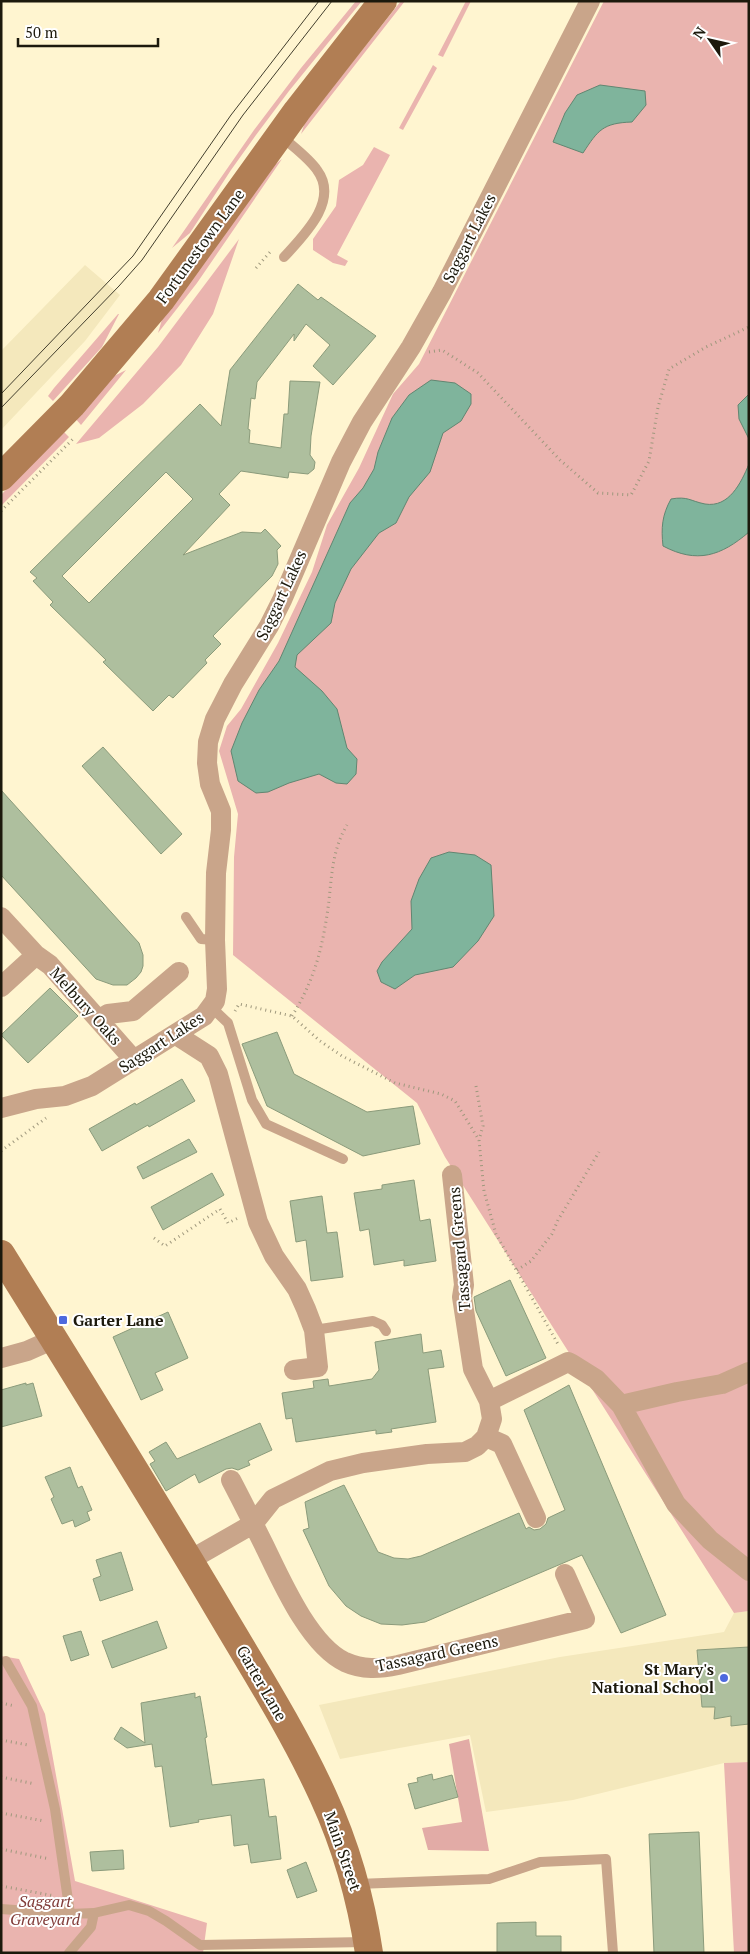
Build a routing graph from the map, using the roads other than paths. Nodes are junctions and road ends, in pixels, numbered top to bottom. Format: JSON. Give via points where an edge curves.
{"nodes":[{"id":1,"x":384,"y":1,"type":"edge"},
{"id":2,"x":590,"y":1,"type":"edge"},
{"id":3,"x":280,"y":135,"type":"junction"},
{"id":4,"x":284,"y":257,"type":"dead end"},
{"id":5,"x":1,"y":478,"type":"edge"},
{"id":6,"x":1,"y":917,"type":"edge"},
{"id":7,"x":186,"y":917,"type":"dead end"},
{"id":8,"x":215,"y":940,"type":"junction"},
{"id":9,"x":36,"y":955,"type":"junction"},
{"id":10,"x":179,"y":972,"type":"dead end"},
{"id":11,"x":1,"y":987,"type":"edge"},
{"id":12,"x":211,"y":1007,"type":"junction"},
{"id":13,"x":100,"y":1019,"type":"junction"},
{"id":14,"x":176,"y":1033,"type":"junction"},
{"id":15,"x":134,"y":1060,"type":"junction"},
{"id":16,"x":1,"y":1108,"type":"edge"},
{"id":17,"x":343,"y":1159,"type":"dead end"},
{"id":18,"x":452,"y":1175,"type":"dead end"},
{"id":19,"x":1,"y":1254,"type":"edge"},
{"id":20,"x":314,"y":1330,"type":"junction"},
{"id":21,"x":386,"y":1331,"type":"dead end"},
{"id":22,"x":54,"y":1339,"type":"junction"},
{"id":23,"x":1,"y":1358,"type":"edge"},
{"id":24,"x":294,"y":1370,"type":"dead end"},
{"id":25,"x":749,"y":1372,"type":"edge"},
{"id":26,"x":489,"y":1401,"type":"junction"},
{"id":27,"x":621,"y":1405,"type":"junction"},
{"id":28,"x":486,"y":1437,"type":"junction"},
{"id":29,"x":232,"y":1480,"type":"dead end"},
{"id":30,"x":536,"y":1518,"type":"dead end"},
{"id":31,"x":253,"y":1524,"type":"junction"},
{"id":32,"x":190,"y":1560,"type":"junction"},
{"id":33,"x":749,"y":1571,"type":"edge"},
{"id":34,"x":565,"y":1574,"type":"dead end"},
{"id":35,"x":6,"y":1661,"type":"dead end"},
{"id":36,"x":302,"y":1755,"type":"joint"},
{"id":37,"x":355,"y":1884,"type":"junction"},
{"id":38,"x":1,"y":1909,"type":"edge"},
{"id":39,"x":94,"y":1913,"type":"junction"},
{"id":40,"x":70,"y":1914,"type":"junction"},
{"id":41,"x":369,"y":1947,"type":"edge"},
{"id":42,"x":69,"y":1953,"type":"edge"},
{"id":43,"x":613,"y":1953,"type":"edge"}],
"edges":[{"from":1,"to":3,"type":"street","name":"Fortunestown Lane"},
{"from":2,"to":8,"type":"street","name":"Saggart Lakes","via":[[442,292],[341,462],[282,600],[215,719],[208,742],[207,763],[221,820]]},
{"from":3,"to":4,"type":"lane","via":[[317,170],[324,190],[316,218]]},
{"from":3,"to":5,"type":"street","name":"Fortunestown Lane","via":[[138,330],[72,405]]},
{"from":6,"to":9,"type":"street","name":"Melbury Oaks"},
{"from":7,"to":8,"type":"lane","via":[[201,939]]},
{"from":8,"to":12,"type":"street","name":"Saggart Lakes","via":[[217,989]]},
{"from":9,"to":11,"type":"street","name":"Melbury Oaks"},
{"from":9,"to":13,"type":"street","name":"Melbury Oaks","via":[[50,965]]},
{"from":10,"to":13,"type":"street","via":[[133,1010],[108,1014]]},
{"from":12,"to":14,"type":"street","name":"Saggart Lakes","via":[[204,1016]]},
{"from":12,"to":17,"type":"lane","via":[[228,1024],[252,1100],[266,1124]]},
{"from":13,"to":15,"type":"street","name":"Melbury Oaks"},
{"from":14,"to":15,"type":"street","name":"Saggart Lakes"},
{"from":14,"to":20,"type":"street","via":[[209,1056],[218,1074],[258,1222],[274,1256],[297,1290]]},
{"from":15,"to":16,"type":"street","name":"Saggart Lakes","via":[[92,1086],[65,1096]]},
{"from":18,"to":26,"type":"street","name":"Tassagard Greens","via":[[464,1285],[462,1297],[473,1369]]},
{"from":19,"to":22,"type":"street","name":"Garter Lane"},
{"from":20,"to":21,"type":"lane","via":[[374,1321]]},
{"from":20,"to":24,"type":"street","via":[[318,1367]]},
{"from":22,"to":23,"type":"street"},
{"from":22,"to":32,"type":"street","name":"Garter Lane"},
{"from":25,"to":27,"type":"street","via":[[722,1384]]},
{"from":26,"to":27,"type":"street","via":[[568,1362],[596,1379]]},
{"from":26,"to":28,"type":"street","name":"Tassagard Greens","via":[[492,1418]]},
{"from":27,"to":33,"type":"street","via":[[676,1504],[710,1540]]},
{"from":28,"to":30,"type":"street","via":[[502,1444]]},
{"from":28,"to":31,"type":"street","via":[[465,1452],[426,1454],[330,1471],[273,1499]]},
{"from":29,"to":31,"type":"street","name":"Tassagard Greens"},
{"from":31,"to":32,"type":"street"},
{"from":31,"to":34,"type":"street","name":"Tassagard Greens","via":[[304,1622],[331,1652],[361,1667],[378,1669],[398,1665],[585,1619]]},
{"from":32,"to":36,"type":"street","name":"Garter Lane"},
{"from":35,"to":40,"type":"lane","via":[[32,1706],[57,1824]]},
{"from":36,"to":37,"type":"street","name":"Main Street","via":[[330,1813]]},
{"from":37,"to":41,"type":"street","name":"Main Street"},
{"from":37,"to":43,"type":"lane","via":[[489,1879],[540,1862],[606,1859]]},
{"from":38,"to":40,"type":"lane"},
{"from":39,"to":40,"type":"lane"},
{"from":39,"to":41,"type":"lane","via":[[129,1905],[149,1911],[200,1945]]},
{"from":39,"to":42,"type":"lane","via":[[91,1927]]}]}
